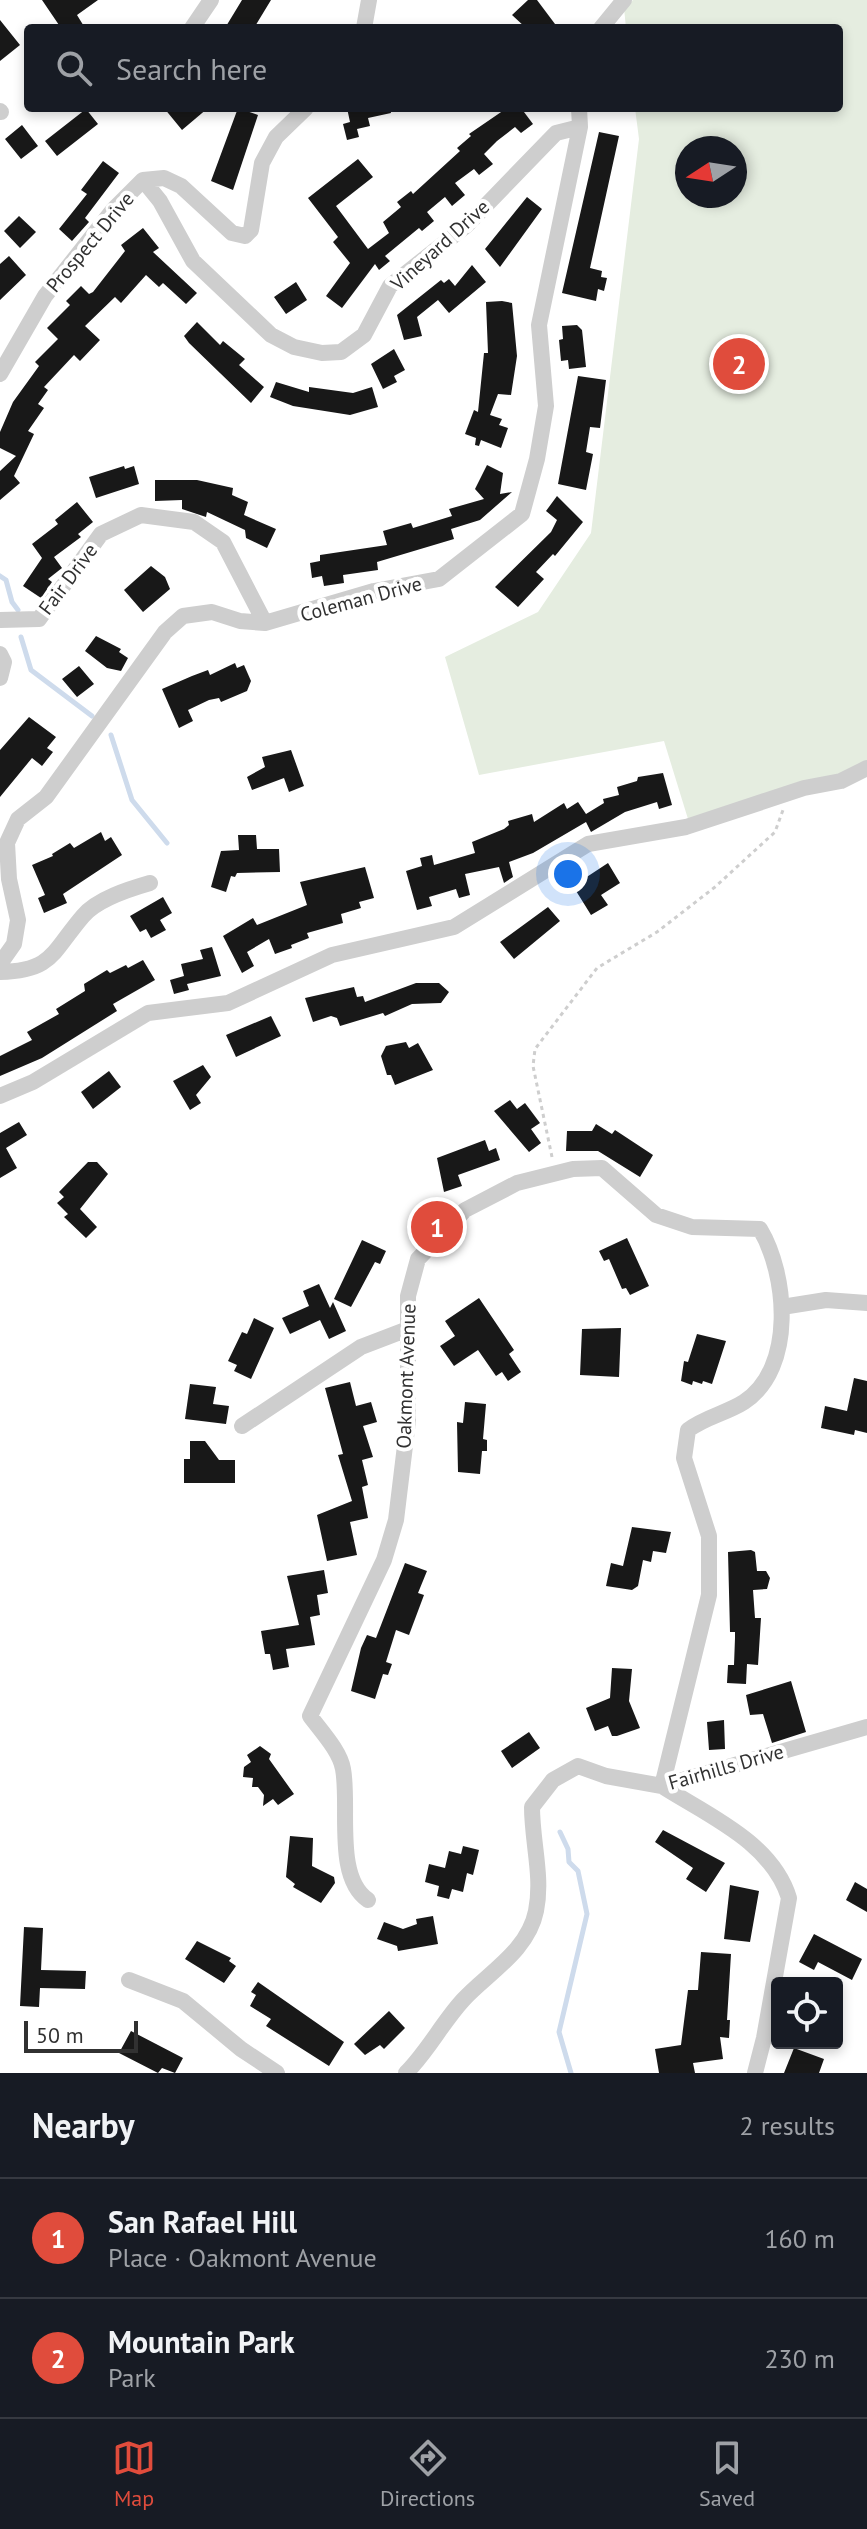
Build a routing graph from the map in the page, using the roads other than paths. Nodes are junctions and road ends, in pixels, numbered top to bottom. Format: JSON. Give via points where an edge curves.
{"nodes":[{"id":1,"x":211,"y":0,"type":"edge"},
{"id":2,"x":369,"y":0,"type":"edge"},
{"id":3,"x":624,"y":0,"type":"edge"},
{"id":4,"x":195,"y":24,"type":"edge"},
{"id":5,"x":365,"y":24,"type":"edge"},
{"id":6,"x":604,"y":24,"type":"edge"},
{"id":7,"x":302,"y":112,"type":"edge"},
{"id":8,"x":579,"y":112,"type":"edge"},
{"id":9,"x":580,"y":127,"type":"junction"},
{"id":10,"x":143,"y":180,"type":"junction"},
{"id":11,"x":0,"y":374,"type":"edge"},
{"id":12,"x":0,"y":620,"type":"edge"},
{"id":13,"x":265,"y":623,"type":"junction"},
{"id":14,"x":0,"y":654,"type":"edge"},
{"id":15,"x":0,"y":678,"type":"edge"},
{"id":16,"x":867,"y":768,"type":"edge"},
{"id":17,"x":150,"y":883,"type":"dead end"},
{"id":18,"x":0,"y":964,"type":"edge"},
{"id":19,"x":0,"y":972,"type":"edge"},
{"id":20,"x":0,"y":1096,"type":"edge"},
{"id":21,"x":867,"y":1303,"type":"edge"},
{"id":22,"x":782,"y":1307,"type":"junction"},
{"id":23,"x":408,"y":1329,"type":"junction"},
{"id":24,"x":242,"y":1426,"type":"dead end"},
{"id":25,"x":867,"y":1727,"type":"edge"},
{"id":26,"x":662,"y":1786,"type":"junction"},
{"id":27,"x":368,"y":1900,"type":"dead end"},
{"id":28,"x":129,"y":1980,"type":"dead end"},
{"id":29,"x":277,"y":2073,"type":"edge"},
{"id":30,"x":406,"y":2073,"type":"edge"},
{"id":31,"x":755,"y":2073,"type":"edge"}],
"edges":[{"from":1,"to":4,"type":"street"},
{"from":2,"to":5,"type":"street"},
{"from":3,"to":6,"type":"street"},
{"from":7,"to":10,"type":"street","name":"Prospect Drive","via":[[276,137],[262,163],[255,219],[245,236],[232,233],[181,186],[164,178]]},
{"from":8,"to":9,"type":"street","name":"Coleman Drive"},
{"from":9,"to":10,"type":"street","name":"Vineyard Drive","via":[[556,133],[467,225],[390,286],[364,335],[341,352],[294,347],[271,335],[193,261]]},
{"from":9,"to":13,"type":"street","name":"Coleman Drive","via":[[539,325],[546,406],[522,514],[439,579],[374,591]]},
{"from":10,"to":11,"type":"street","name":"Prospect Drive","via":[[45,296]]},
{"from":12,"to":13,"type":"street","name":"Fair Drive","via":[[39,619],[101,534],[141,515],[194,522],[223,542]]},
{"from":13,"to":18,"type":"street","name":"Coleman Drive","via":[[212,612],[183,616],[152,646],[46,797],[18,819],[7,843],[18,920],[14,944]]},
{"from":14,"to":15,"type":"street"},
{"from":16,"to":20,"type":"street","via":[[841,781],[686,827],[588,844],[454,927],[332,955],[228,1003],[148,1013]]},
{"from":17,"to":19,"type":"street","via":[[83,915],[52,960],[24,971]]},
{"from":21,"to":22,"type":"street","via":[[826,1300]]},
{"from":22,"to":23,"type":"street","name":"Oakmont Avenue","via":[[773,1251],[760,1229],[692,1227],[656,1215],[602,1168],[517,1183],[465,1210],[418,1259],[408,1296]]},
{"from":22,"to":26,"type":"street","name":"Oakmont Avenue","via":[[777,1348],[765,1378],[745,1402],[707,1416],[688,1430],[684,1458],[709,1536],[709,1595]]},
{"from":23,"to":24,"type":"street","via":[[361,1347]]},
{"from":23,"to":27,"type":"street","name":"Oakmont Avenue","via":[[408,1421],[396,1520],[384,1560],[310,1716],[343,1765],[348,1865],[356,1892]]},
{"from":25,"to":26,"type":"street","name":"Fairhills Drive"},
{"from":26,"to":30,"type":"street","name":"Fairhills Drive","via":[[578,1766],[553,1780],[532,1807],[539,1878],[536,1914],[507,1963],[463,2001]]},
{"from":26,"to":31,"type":"street","via":[[757,1848],[783,1879],[789,1898]]},
{"from":28,"to":29,"type":"street","via":[[183,2001]]}]}
